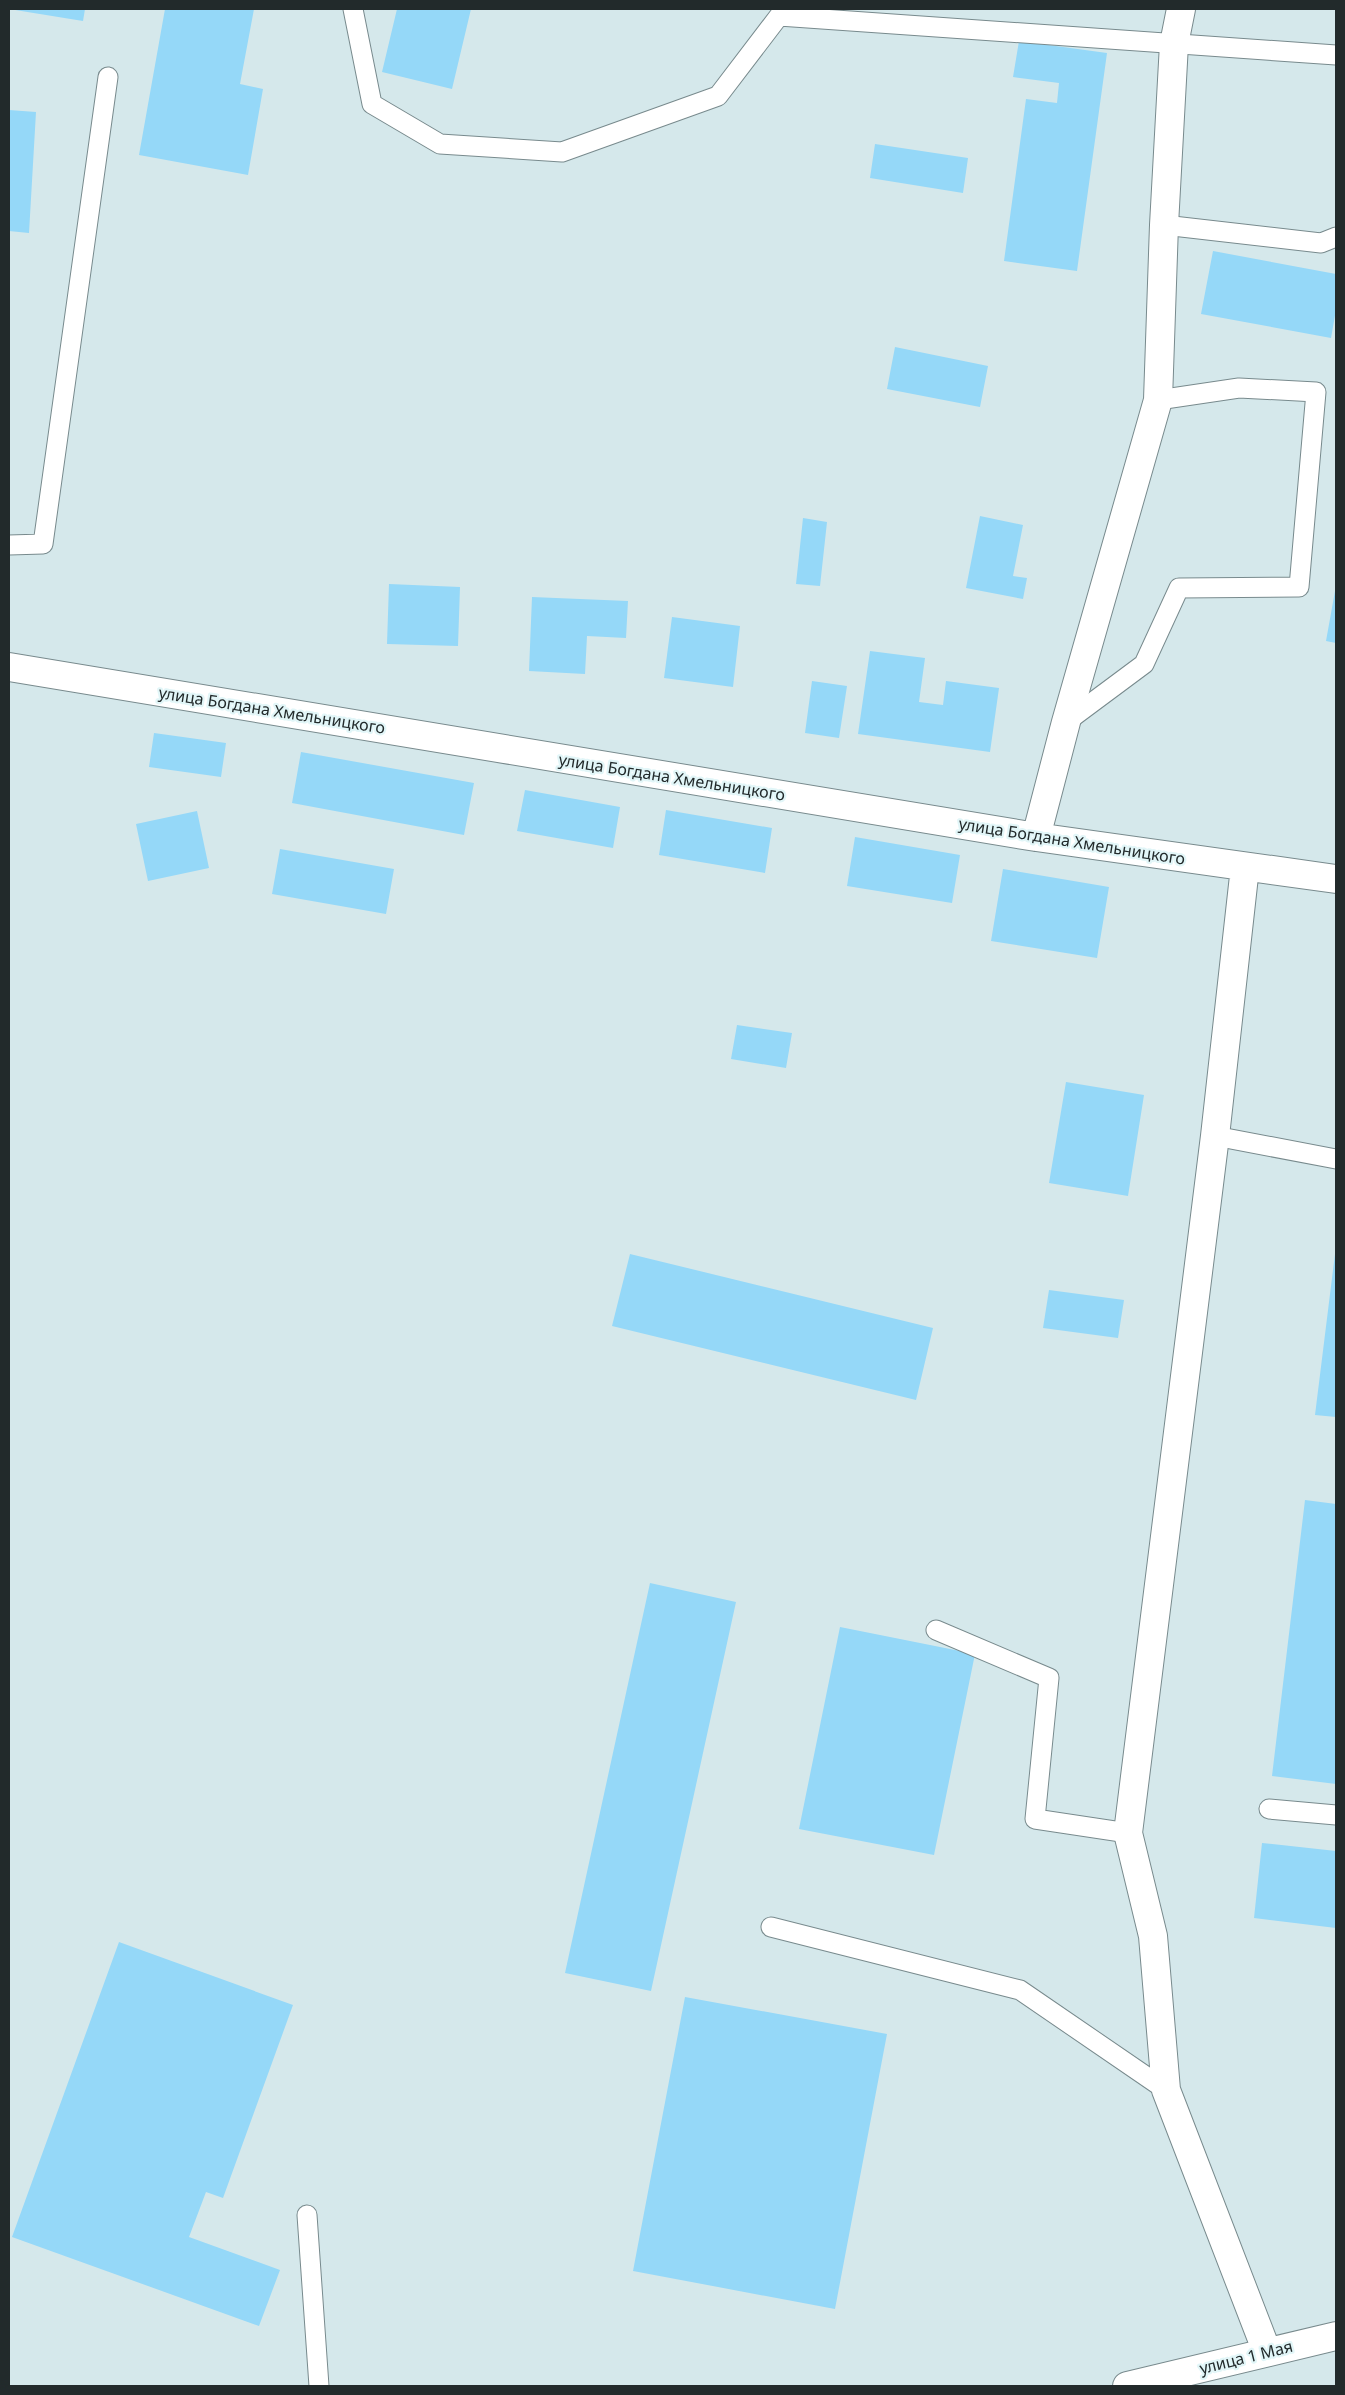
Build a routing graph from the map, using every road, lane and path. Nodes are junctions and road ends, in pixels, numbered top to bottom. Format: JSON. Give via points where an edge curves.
{"nodes":[{"id":1,"x":353,"y":9,"type":"edge"},
{"id":2,"x":1181,"y":9,"type":"edge"},
{"id":3,"x":1174,"y":44,"type":"junction"},
{"id":4,"x":1336,"y":55,"type":"edge"},
{"id":5,"x":108,"y":77,"type":"dead end"},
{"id":6,"x":1164,"y":225,"type":"junction"},
{"id":7,"x":1336,"y":237,"type":"edge"},
{"id":8,"x":1158,"y":400,"type":"junction"},
{"id":9,"x":9,"y":545,"type":"edge"},
{"id":10,"x":9,"y":667,"type":"edge"},
{"id":11,"x":1066,"y":722,"type":"junction"},
{"id":12,"x":1036,"y":837,"type":"junction"},
{"id":13,"x":1245,"y":867,"type":"junction"},
{"id":14,"x":1336,"y":879,"type":"edge"},
{"id":15,"x":1215,"y":1136,"type":"junction"},
{"id":16,"x":1336,"y":1159,"type":"edge"},
{"id":17,"x":936,"y":1630,"type":"dead end"},
{"id":18,"x":1269,"y":1809,"type":"dead end"},
{"id":19,"x":1336,"y":1815,"type":"edge"},
{"id":20,"x":1128,"y":1833,"type":"junction"},
{"id":21,"x":771,"y":1926,"type":"dead end"},
{"id":22,"x":1166,"y":2090,"type":"junction"},
{"id":23,"x":307,"y":2215,"type":"dead end"},
{"id":24,"x":1336,"y":2336,"type":"edge"},
{"id":25,"x":1267,"y":2352,"type":"junction"},
{"id":26,"x":319,"y":2386,"type":"edge"},
{"id":27,"x":1127,"y":2386,"type":"edge"}],
"edges":[{"from":1,"to":3,"type":"lane","via":[[372,104],[440,144],[562,152],[718,96],[779,16]]},
{"from":2,"to":3,"type":"street"},
{"from":3,"to":4,"type":"lane"},
{"from":3,"to":6,"type":"street"},
{"from":5,"to":9,"type":"lane","via":[[43,544]]},
{"from":6,"to":7,"type":"lane","via":[[1321,243]]},
{"from":6,"to":8,"type":"street"},
{"from":8,"to":11,"type":"street"},
{"from":8,"to":11,"type":"lane","via":[[1239,388],[1316,392],[1299,587],[1179,588],[1144,664]]},
{"from":10,"to":12,"type":"street","name":"улица Богдана Хмельницкого"},
{"from":11,"to":12,"type":"street"},
{"from":12,"to":13,"type":"street","name":"улица Богдана Хмельницкого"},
{"from":13,"to":14,"type":"street","name":"улица Богдана Хмельницкого"},
{"from":13,"to":15,"type":"street"},
{"from":15,"to":16,"type":"lane"},
{"from":15,"to":20,"type":"street"},
{"from":17,"to":20,"type":"lane","via":[[1049,1678],[1035,1819]]},
{"from":18,"to":19,"type":"lane"},
{"from":20,"to":22,"type":"street","via":[[1154,1936]]},
{"from":21,"to":22,"type":"lane","via":[[1020,1990]]},
{"from":22,"to":25,"type":"street"},
{"from":23,"to":26,"type":"lane"},
{"from":24,"to":25,"type":"street","name":"улица 1 Мая"},
{"from":25,"to":27,"type":"street","name":"улица 1 Мая"}]}
